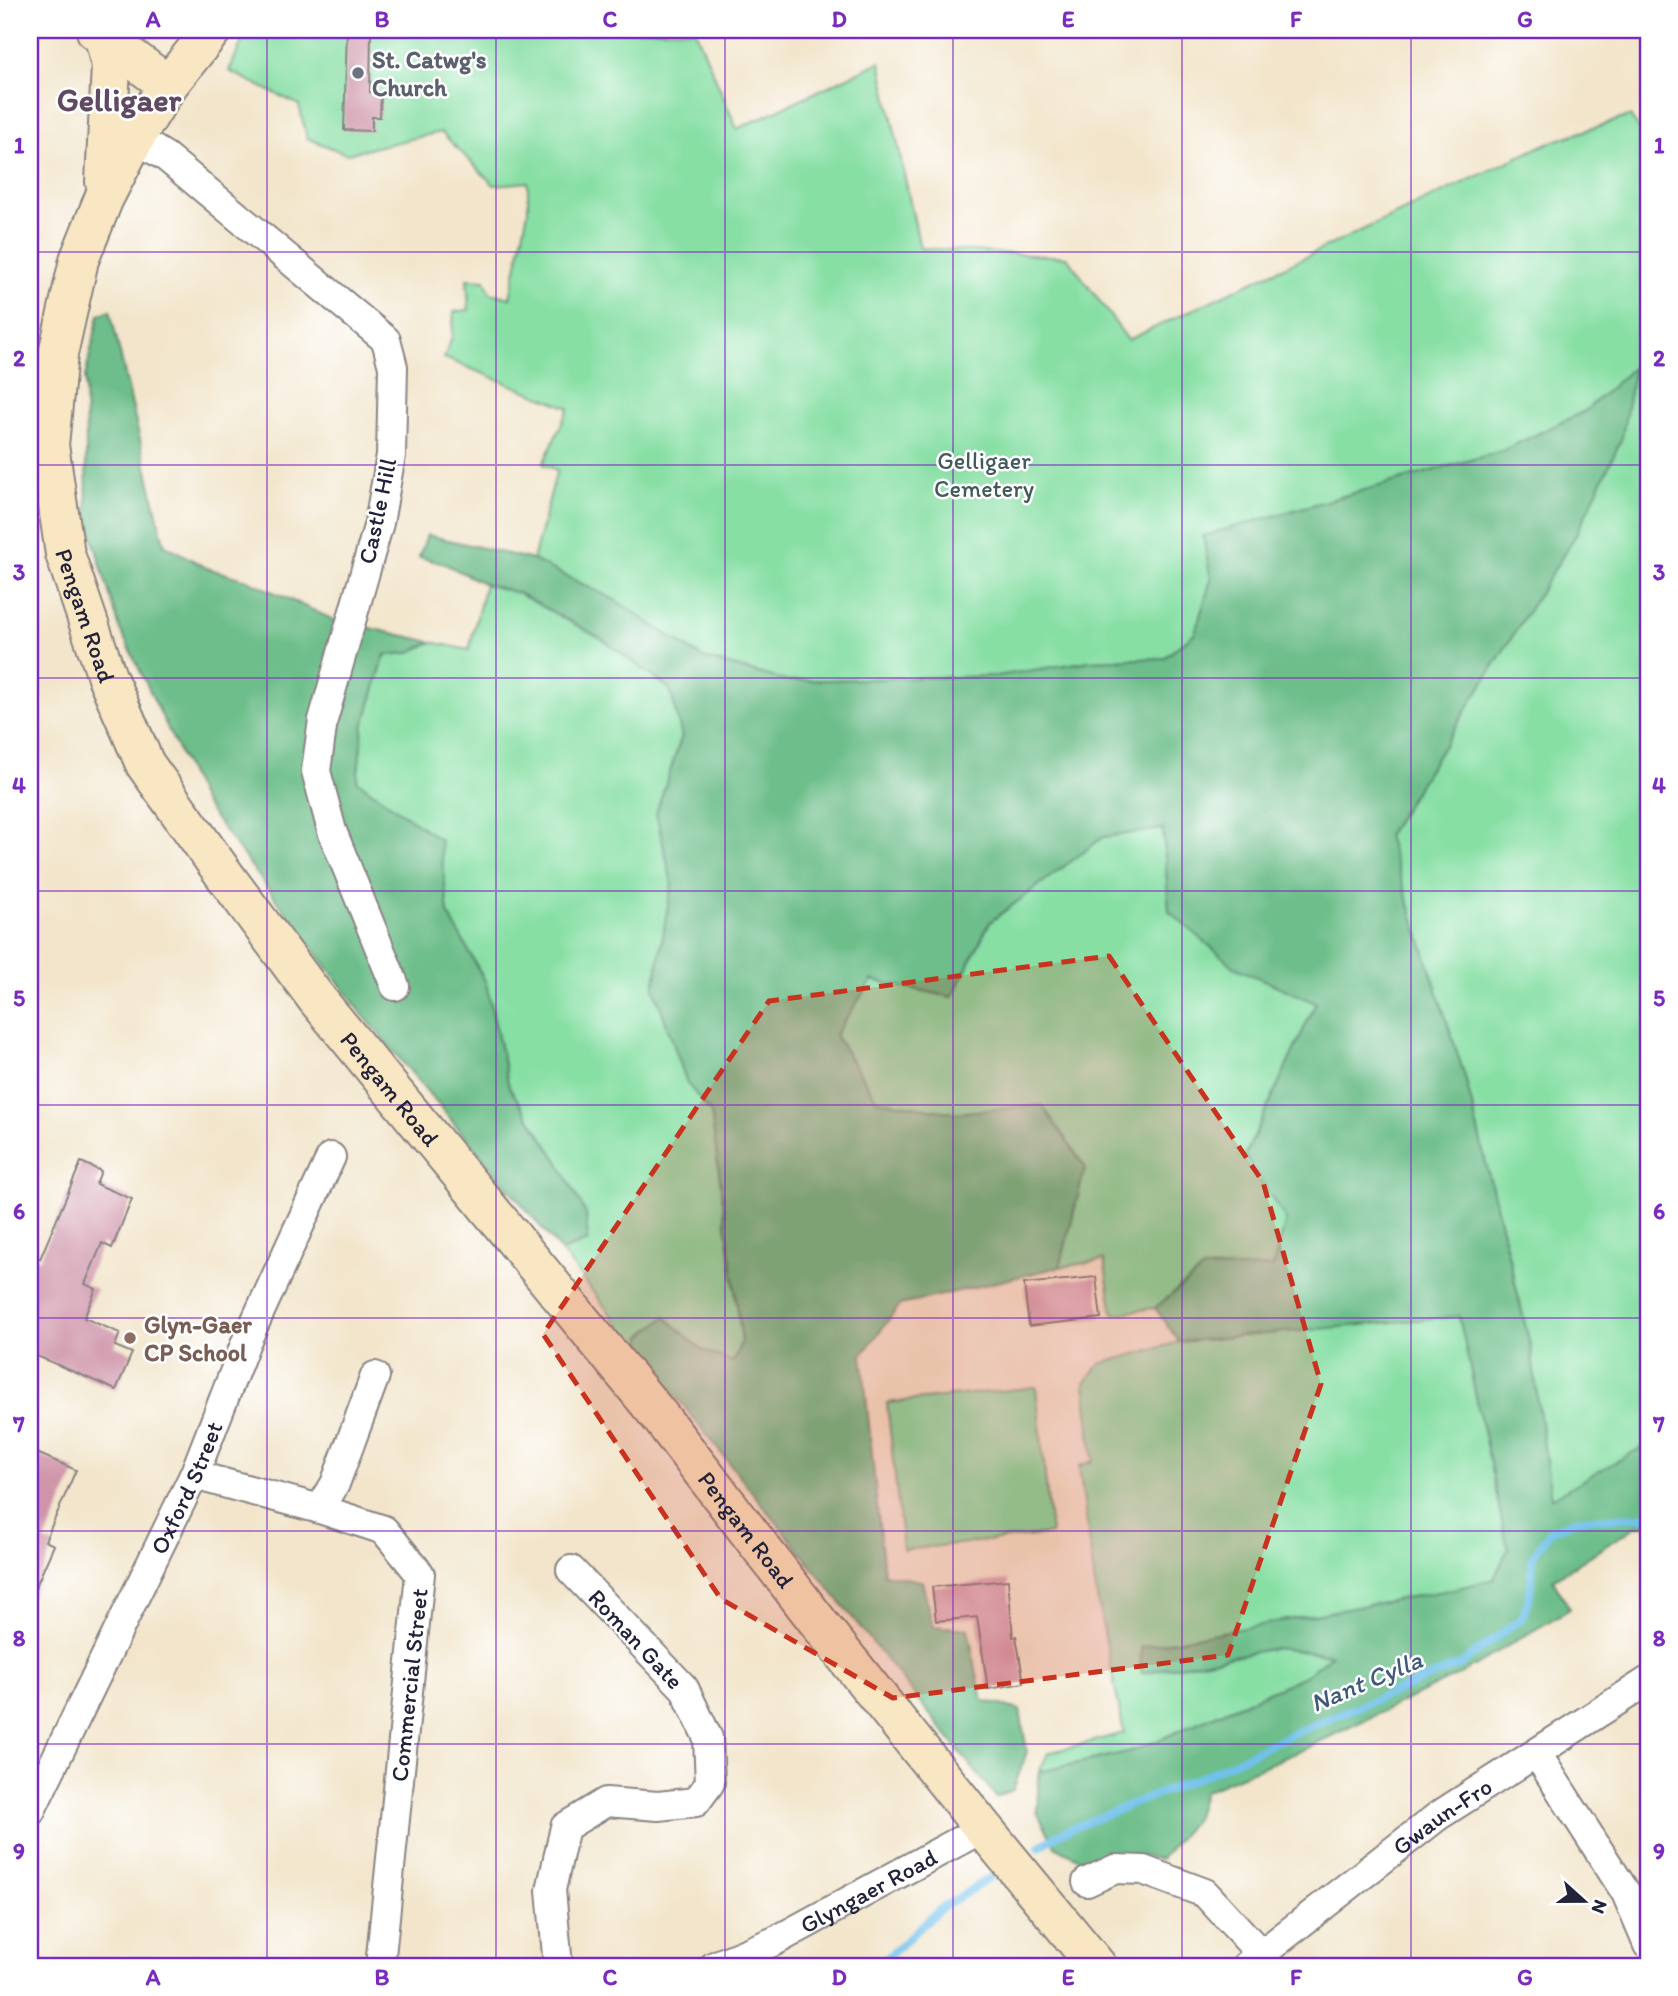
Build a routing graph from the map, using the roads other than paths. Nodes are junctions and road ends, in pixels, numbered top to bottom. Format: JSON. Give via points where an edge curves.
{"nodes":[{"id":1,"x":212,"y":30,"type":"edge"},
{"id":2,"x":99,"y":33,"type":"edge"},
{"id":3,"x":168,"y":85,"type":"junction"},
{"id":4,"x":135,"y":138,"type":"junction"},
{"id":5,"x":104,"y":198,"type":"junction"},
{"id":6,"x":396,"y":986,"type":"dead end"},
{"id":7,"x":331,"y":1157,"type":"dead end"},
{"id":8,"x":375,"y":1376,"type":"dead end"},
{"id":9,"x":194,"y":1475,"type":"junction"},
{"id":10,"x":320,"y":1509,"type":"junction"},
{"id":11,"x":571,"y":1570,"type":"dead end"},
{"id":12,"x":1648,"y":1681,"type":"edge"},
{"id":13,"x":1537,"y":1754,"type":"junction"},
{"id":14,"x":30,"y":1812,"type":"edge"},
{"id":15,"x":983,"y":1828,"type":"junction"},
{"id":16,"x":1087,"y":1882,"type":"dead end"},
{"id":17,"x":1648,"y":1945,"type":"edge"},
{"id":18,"x":1257,"y":1962,"type":"edge"},
{"id":19,"x":380,"y":1966,"type":"edge"},
{"id":20,"x":558,"y":1966,"type":"edge"},
{"id":21,"x":714,"y":1966,"type":"edge"},
{"id":22,"x":1097,"y":1966,"type":"edge"}],
"edges":[{"from":1,"to":3,"type":"main road","name":"Pengam Road"},
{"from":2,"to":3,"type":"main road"},
{"from":2,"to":5,"type":"main road","via":[[111,66]]},
{"from":3,"to":4,"type":"main road","name":"Pengam Road"},
{"from":4,"to":5,"type":"main road","name":"Pengam Road"},
{"from":4,"to":6,"type":"street","name":"Castle Hill","via":[[166,157],[386,340],[393,367],[391,455],[379,523],[323,720],[316,771],[332,831]]},
{"from":5,"to":15,"type":"main road","name":"Pengam Road","via":[[79,261],[58,354],[49,445],[65,554],[107,677],[145,764],[316,998],[661,1418]]},
{"from":7,"to":9,"type":"street","name":"Oxford Street","via":[[246,1342]]},
{"from":8,"to":10,"type":"street","via":[[335,1484]]},
{"from":9,"to":10,"type":"street","name":"Commercial Street"},
{"from":9,"to":14,"type":"street","name":"Oxford Street"},
{"from":10,"to":19,"type":"street","name":"Commercial Street","via":[[384,1530],[420,1574]]},
{"from":11,"to":20,"type":"street","name":"Roman Gate","via":[[684,1688],[708,1738],[710,1783],[696,1802],[657,1806],[606,1802],[565,1827],[551,1890]]},
{"from":12,"to":13,"type":"street","name":"Gwaun-Fro"},
{"from":13,"to":17,"type":"street","via":[[1626,1893]]},
{"from":13,"to":18,"type":"street","name":"Gwaun-Fro","via":[[1438,1815]]},
{"from":15,"to":21,"type":"street","name":"Glyngaer Road","via":[[775,1941]]},
{"from":15,"to":22,"type":"main road","name":"Pengam Road"},
{"from":16,"to":18,"type":"street","via":[[1115,1869],[1143,1870],[1205,1894]]}]}
